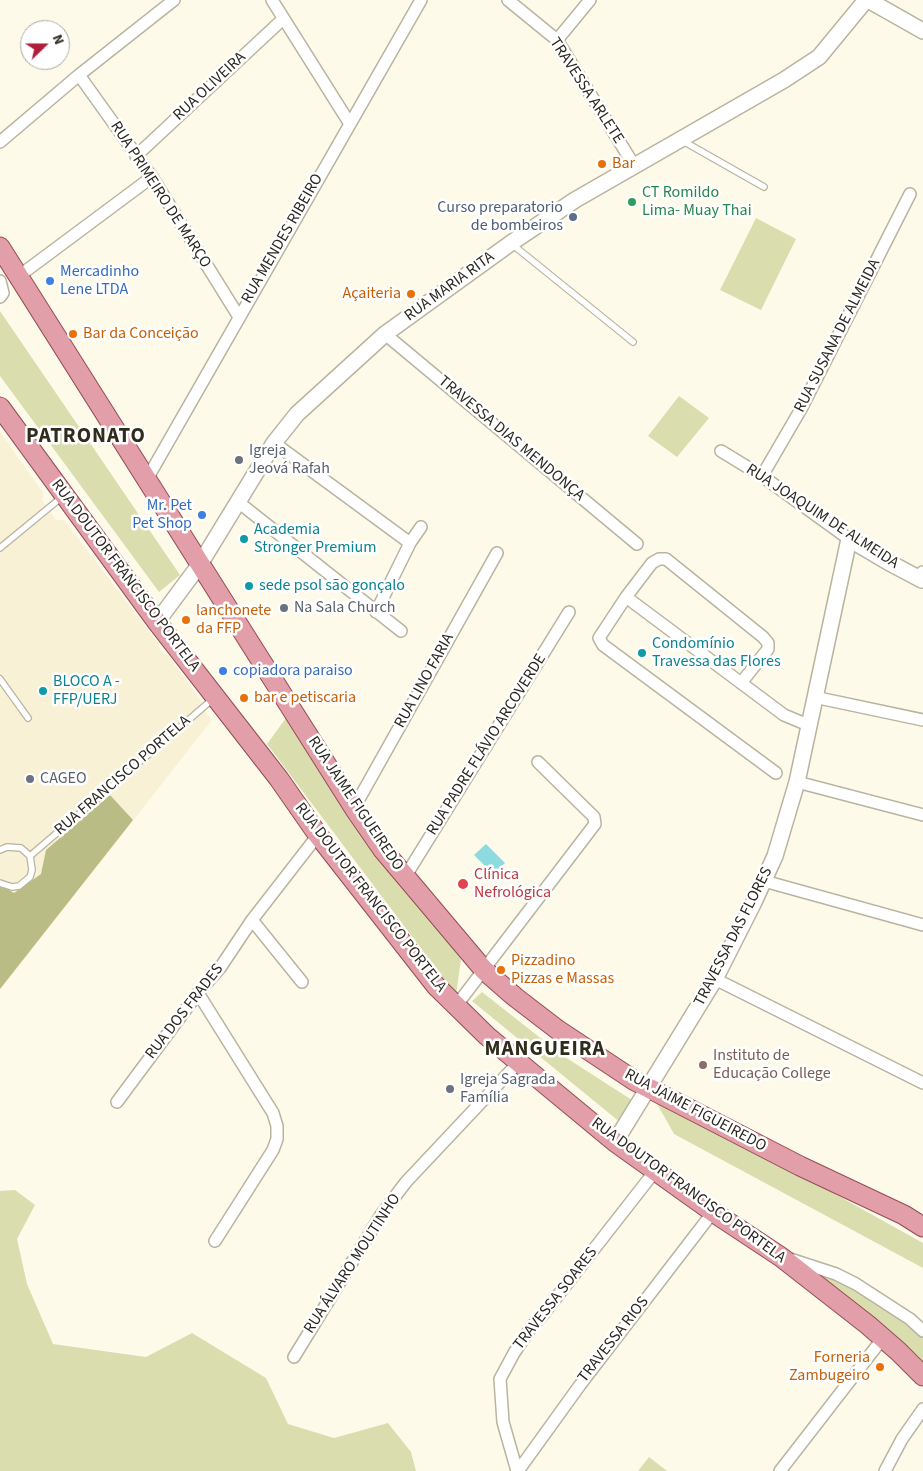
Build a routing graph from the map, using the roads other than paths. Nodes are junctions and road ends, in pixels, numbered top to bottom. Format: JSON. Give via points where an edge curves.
{"nodes":[{"id":1,"x":174,"y":0,"type":"edge"},
{"id":2,"x":272,"y":0,"type":"edge"},
{"id":3,"x":421,"y":0,"type":"edge"},
{"id":4,"x":508,"y":0,"type":"edge"},
{"id":5,"x":590,"y":0,"type":"edge"},
{"id":6,"x":868,"y":0,"type":"edge"},
{"id":7,"x":283,"y":19,"type":"junction"},
{"id":8,"x":923,"y":31,"type":"edge"},
{"id":9,"x":557,"y":40,"type":"junction"},
{"id":10,"x":79,"y":75,"type":"junction"},
{"id":11,"x":350,"y":124,"type":"junction"},
{"id":12,"x":681,"y":140,"type":"junction"},
{"id":13,"x":0,"y":142,"type":"edge"},
{"id":14,"x":136,"y":156,"type":"junction"},
{"id":15,"x":634,"y":167,"type":"junction"},
{"id":16,"x":152,"y":177,"type":"junction"},
{"id":17,"x":764,"y":187,"type":"dead end"},
{"id":18,"x":910,"y":194,"type":"dead end"},
{"id":19,"x":511,"y":243,"type":"junction"},
{"id":20,"x":0,"y":246,"type":"edge"},
{"id":21,"x":19,"y":276,"type":"junction"},
{"id":22,"x":0,"y":281,"type":"edge"},
{"id":23,"x":0,"y":297,"type":"edge"},
{"id":24,"x":239,"y":317,"type":"junction"},
{"id":25,"x":385,"y":334,"type":"junction"},
{"id":26,"x":633,"y":342,"type":"dead end"},
{"id":27,"x":0,"y":407,"type":"edge"},
{"id":28,"x":274,"y":442,"type":"junction"},
{"id":29,"x":721,"y":451,"type":"dead end"},
{"id":30,"x":762,"y":476,"type":"junction"},
{"id":31,"x":147,"y":479,"type":"junction"},
{"id":32,"x":64,"y":496,"type":"junction"},
{"id":33,"x":237,"y":501,"type":"junction"},
{"id":34,"x":421,"y":527,"type":"dead end"},
{"id":35,"x":849,"y":538,"type":"junction"},
{"id":36,"x":410,"y":543,"type":"junction"},
{"id":37,"x":637,"y":544,"type":"dead end"},
{"id":38,"x":0,"y":548,"type":"edge"},
{"id":39,"x":497,"y":553,"type":"dead end"},
{"id":40,"x":200,"y":564,"type":"junction"},
{"id":41,"x":922,"y":578,"type":"edge"},
{"id":42,"x":626,"y":597,"type":"junction"},
{"id":43,"x":376,"y":612,"type":"junction"},
{"id":44,"x":569,"y":612,"type":"dead end"},
{"id":45,"x":157,"y":622,"type":"junction"},
{"id":46,"x":402,"y":632,"type":"dead end"},
{"id":47,"x":0,"y":679,"type":"edge"},
{"id":48,"x":741,"y":683,"type":"junction"},
{"id":49,"x":216,"y":696,"type":"junction"},
{"id":50,"x":814,"y":697,"type":"junction"},
{"id":51,"x":28,"y":718,"type":"dead end"},
{"id":52,"x":923,"y":720,"type":"edge"},
{"id":53,"x":808,"y":725,"type":"junction"},
{"id":54,"x":538,"y":762,"type":"dead end"},
{"id":55,"x":776,"y":773,"type":"dead end"},
{"id":56,"x":797,"y":782,"type":"junction"},
{"id":57,"x":354,"y":808,"type":"junction"},
{"id":58,"x":923,"y":815,"type":"edge"},
{"id":59,"x":318,"y":835,"type":"junction"},
{"id":60,"x":0,"y":850,"type":"edge"},
{"id":61,"x":30,"y":856,"type":"junction"},
{"id":62,"x":406,"y":877,"type":"junction"},
{"id":63,"x":764,"y":881,"type":"junction"},
{"id":64,"x":0,"y":883,"type":"edge"},
{"id":65,"x":252,"y":920,"type":"junction"},
{"id":66,"x":923,"y":925,"type":"edge"},
{"id":67,"x":484,"y":970,"type":"junction"},
{"id":68,"x":715,"y":979,"type":"junction"},
{"id":69,"x":302,"y":982,"type":"dead end"},
{"id":70,"x":198,"y":993,"type":"junction"},
{"id":71,"x":456,"y":1006,"type":"junction"},
{"id":72,"x":518,"y":1063,"type":"junction"},
{"id":73,"x":923,"y":1083,"type":"edge"},
{"id":74,"x":648,"y":1088,"type":"junction"},
{"id":75,"x":117,"y":1102,"type":"dead end"},
{"id":76,"x":615,"y":1142,"type":"junction"},
{"id":77,"x":654,"y":1172,"type":"junction"},
{"id":78,"x":713,"y":1212,"type":"junction"},
{"id":79,"x":923,"y":1227,"type":"edge"},
{"id":80,"x":215,"y":1241,"type":"dead end"},
{"id":81,"x":781,"y":1257,"type":"junction"},
{"id":82,"x":923,"y":1330,"type":"edge"},
{"id":83,"x":882,"y":1338,"type":"junction"},
{"id":84,"x":294,"y":1357,"type":"dead end"},
{"id":85,"x":923,"y":1376,"type":"edge"},
{"id":86,"x":923,"y":1409,"type":"edge"},
{"id":87,"x":518,"y":1471,"type":"edge"},
{"id":88,"x":780,"y":1471,"type":"edge"},
{"id":89,"x":885,"y":1471,"type":"edge"}],
"edges":[{"from":1,"to":10,"type":"street"},
{"from":2,"to":7,"type":"street"},
{"from":3,"to":11,"type":"street","name":"RUA MENDES RIBEIRO"},
{"from":4,"to":9,"type":"street","name":"TRAVESSA ARLETE"},
{"from":5,"to":9,"type":"street"},
{"from":6,"to":8,"type":"street"},
{"from":6,"to":12,"type":"street","name":"RUA MARIA RITA","via":[[819,57]]},
{"from":7,"to":11,"type":"street"},
{"from":7,"to":14,"type":"street","name":"RUA OLIVEIRA"},
{"from":9,"to":15,"type":"street","name":"TRAVESSA ARLETE"},
{"from":10,"to":13,"type":"street"},
{"from":10,"to":14,"type":"street","name":"RUA PRIMEIRO DE MARÇO"},
{"from":11,"to":24,"type":"street","name":"RUA MENDES RIBEIRO"},
{"from":12,"to":15,"type":"street","name":"RUA MARIA RITA"},
{"from":12,"to":17,"type":"lane"},
{"from":14,"to":16,"type":"street","name":"RUA PRIMEIRO DE MARÇO"},
{"from":15,"to":19,"type":"street","name":"RUA MARIA RITA","via":[[575,200]]},
{"from":16,"to":21,"type":"street"},
{"from":16,"to":24,"type":"street","name":"RUA PRIMEIRO DE MARÇO"},
{"from":18,"to":30,"type":"street","name":"RUA SUSANA DE ALMEIDA","via":[[801,410]]},
{"from":19,"to":25,"type":"street","name":"RUA MARIA RITA"},
{"from":19,"to":26,"type":"lane"},
{"from":20,"to":21,"type":"main road","name":"RUA JAIME FIGUEIREDO"},
{"from":21,"to":31,"type":"main road","name":"RUA JAIME FIGUEIREDO"},
{"from":22,"to":23,"type":"street","via":[[3,293]]},
{"from":24,"to":31,"type":"street","name":"RUA MENDES RIBEIRO"},
{"from":25,"to":28,"type":"street","name":"RUA MARIA RITA","via":[[297,414]]},
{"from":25,"to":37,"type":"street","name":"TRAVESSA DIAS MENDONÇA"},
{"from":27,"to":32,"type":"main road","name":"RUA DOUTOR FRANCISCO PORTELA"},
{"from":28,"to":33,"type":"street","name":"RUA MARIA RITA"},
{"from":28,"to":36,"type":"street"},
{"from":29,"to":30,"type":"street","name":"RUA JOAQUIM DE ALMEIDA"},
{"from":30,"to":35,"type":"street","name":"RUA JOAQUIM DE ALMEIDA"},
{"from":31,"to":40,"type":"main road","name":"RUA JAIME FIGUEIREDO"},
{"from":32,"to":38,"type":"lane"},
{"from":32,"to":45,"type":"main road","name":"RUA DOUTOR FRANCISCO PORTELA"},
{"from":33,"to":40,"type":"street","name":"RUA MARIA RITA"},
{"from":33,"to":43,"type":"street"},
{"from":34,"to":36,"type":"street"},
{"from":35,"to":41,"type":"street","name":"RUA JOAQUIM DE ALMEIDA"},
{"from":35,"to":50,"type":"street","name":"TRAVESSA DAS FLORES"},
{"from":36,"to":43,"type":"street"},
{"from":39,"to":57,"type":"street","name":"RUA LINO FARIA"},
{"from":40,"to":45,"type":"street","name":"RUA MARIA RITA"},
{"from":40,"to":57,"type":"main road","name":"RUA JAIME FIGUEIREDO"},
{"from":42,"to":48,"type":"street"},
{"from":42,"to":48,"type":"street","via":[[652,563],[666,559],[768,642],[768,649]]},
{"from":42,"to":55,"type":"street","via":[[599,638],[603,645]]},
{"from":43,"to":46,"type":"street"},
{"from":44,"to":62,"type":"street","name":"RUA PADRE FLÁVIO ARCOVERDE"},
{"from":45,"to":49,"type":"main road","name":"RUA DOUTOR FRANCISCO PORTELA"},
{"from":47,"to":51,"type":"lane"},
{"from":48,"to":53,"type":"street","via":[[784,715]]},
{"from":49,"to":59,"type":"main road","name":"RUA DOUTOR FRANCISCO PORTELA"},
{"from":49,"to":61,"type":"lane","name":"RUA FRANCISCO PORTELA"},
{"from":50,"to":52,"type":"street"},
{"from":50,"to":53,"type":"street","name":"TRAVESSA DAS FLORES"},
{"from":53,"to":56,"type":"street","name":"TRAVESSA DAS FLORES"},
{"from":54,"to":67,"type":"street","via":[[596,821]]},
{"from":56,"to":58,"type":"street"},
{"from":56,"to":63,"type":"street","name":"TRAVESSA DAS FLORES","via":[[775,856]]},
{"from":57,"to":62,"type":"main road","name":"RUA JAIME FIGUEIREDO"},
{"from":59,"to":65,"type":"street","name":"RUA DOS FRADES"},
{"from":59,"to":71,"type":"main road","name":"RUA DOUTOR FRANCISCO PORTELA","via":[[436,986]]},
{"from":60,"to":61,"type":"lane","via":[[14,846]]},
{"from":61,"to":64,"type":"lane","via":[[32,870],[25,882],[12,887]]},
{"from":62,"to":67,"type":"main road","name":"RUA JAIME FIGUEIREDO"},
{"from":63,"to":66,"type":"street"},
{"from":63,"to":68,"type":"street","name":"TRAVESSA DAS FLORES"},
{"from":65,"to":69,"type":"street"},
{"from":65,"to":70,"type":"street","name":"RUA DOS FRADES","via":[[220,968]]},
{"from":67,"to":71,"type":"street"},
{"from":67,"to":74,"type":"main road","name":"RUA JAIME FIGUEIREDO","via":[[558,1030]]},
{"from":68,"to":73,"type":"street"},
{"from":68,"to":74,"type":"street","name":"TRAVESSA DAS FLORES"},
{"from":70,"to":75,"type":"street","name":"RUA DOS FRADES"},
{"from":70,"to":80,"type":"street","via":[[273,1113],[277,1126],[273,1150]]},
{"from":71,"to":72,"type":"main road","name":"RUA DOUTOR FRANCISCO PORTELA"},
{"from":72,"to":76,"type":"main road","name":"RUA DOUTOR FRANCISCO PORTELA"},
{"from":72,"to":84,"type":"street","name":"RUA ÁLVARO MOUTINHO","via":[[406,1182],[381,1215]]},
{"from":74,"to":76,"type":"street","name":"TRAVESSA DAS FLORES"},
{"from":74,"to":79,"type":"main road","name":"RUA JAIME FIGUEIREDO"},
{"from":76,"to":77,"type":"main road","name":"RUA DOUTOR FRANCISCO PORTELA"},
{"from":77,"to":78,"type":"main road","name":"RUA DOUTOR FRANCISCO PORTELA"},
{"from":77,"to":87,"type":"street","name":"TRAVESSA SOARES","via":[[532,1326],[500,1379],[503,1422]]},
{"from":78,"to":81,"type":"main road","name":"RUA DOUTOR FRANCISCO PORTELA"},
{"from":78,"to":87,"type":"street","name":"TRAVESSA RIOS","via":[[580,1384]]},
{"from":81,"to":82,"type":"street","via":[[843,1277]]},
{"from":81,"to":83,"type":"main road","name":"RUA DOUTOR FRANCISCO PORTELA"},
{"from":83,"to":85,"type":"main road","name":"RUA DOUTOR FRANCISCO PORTELA"},
{"from":83,"to":88,"type":"street"},
{"from":86,"to":89,"type":"street"}]}
